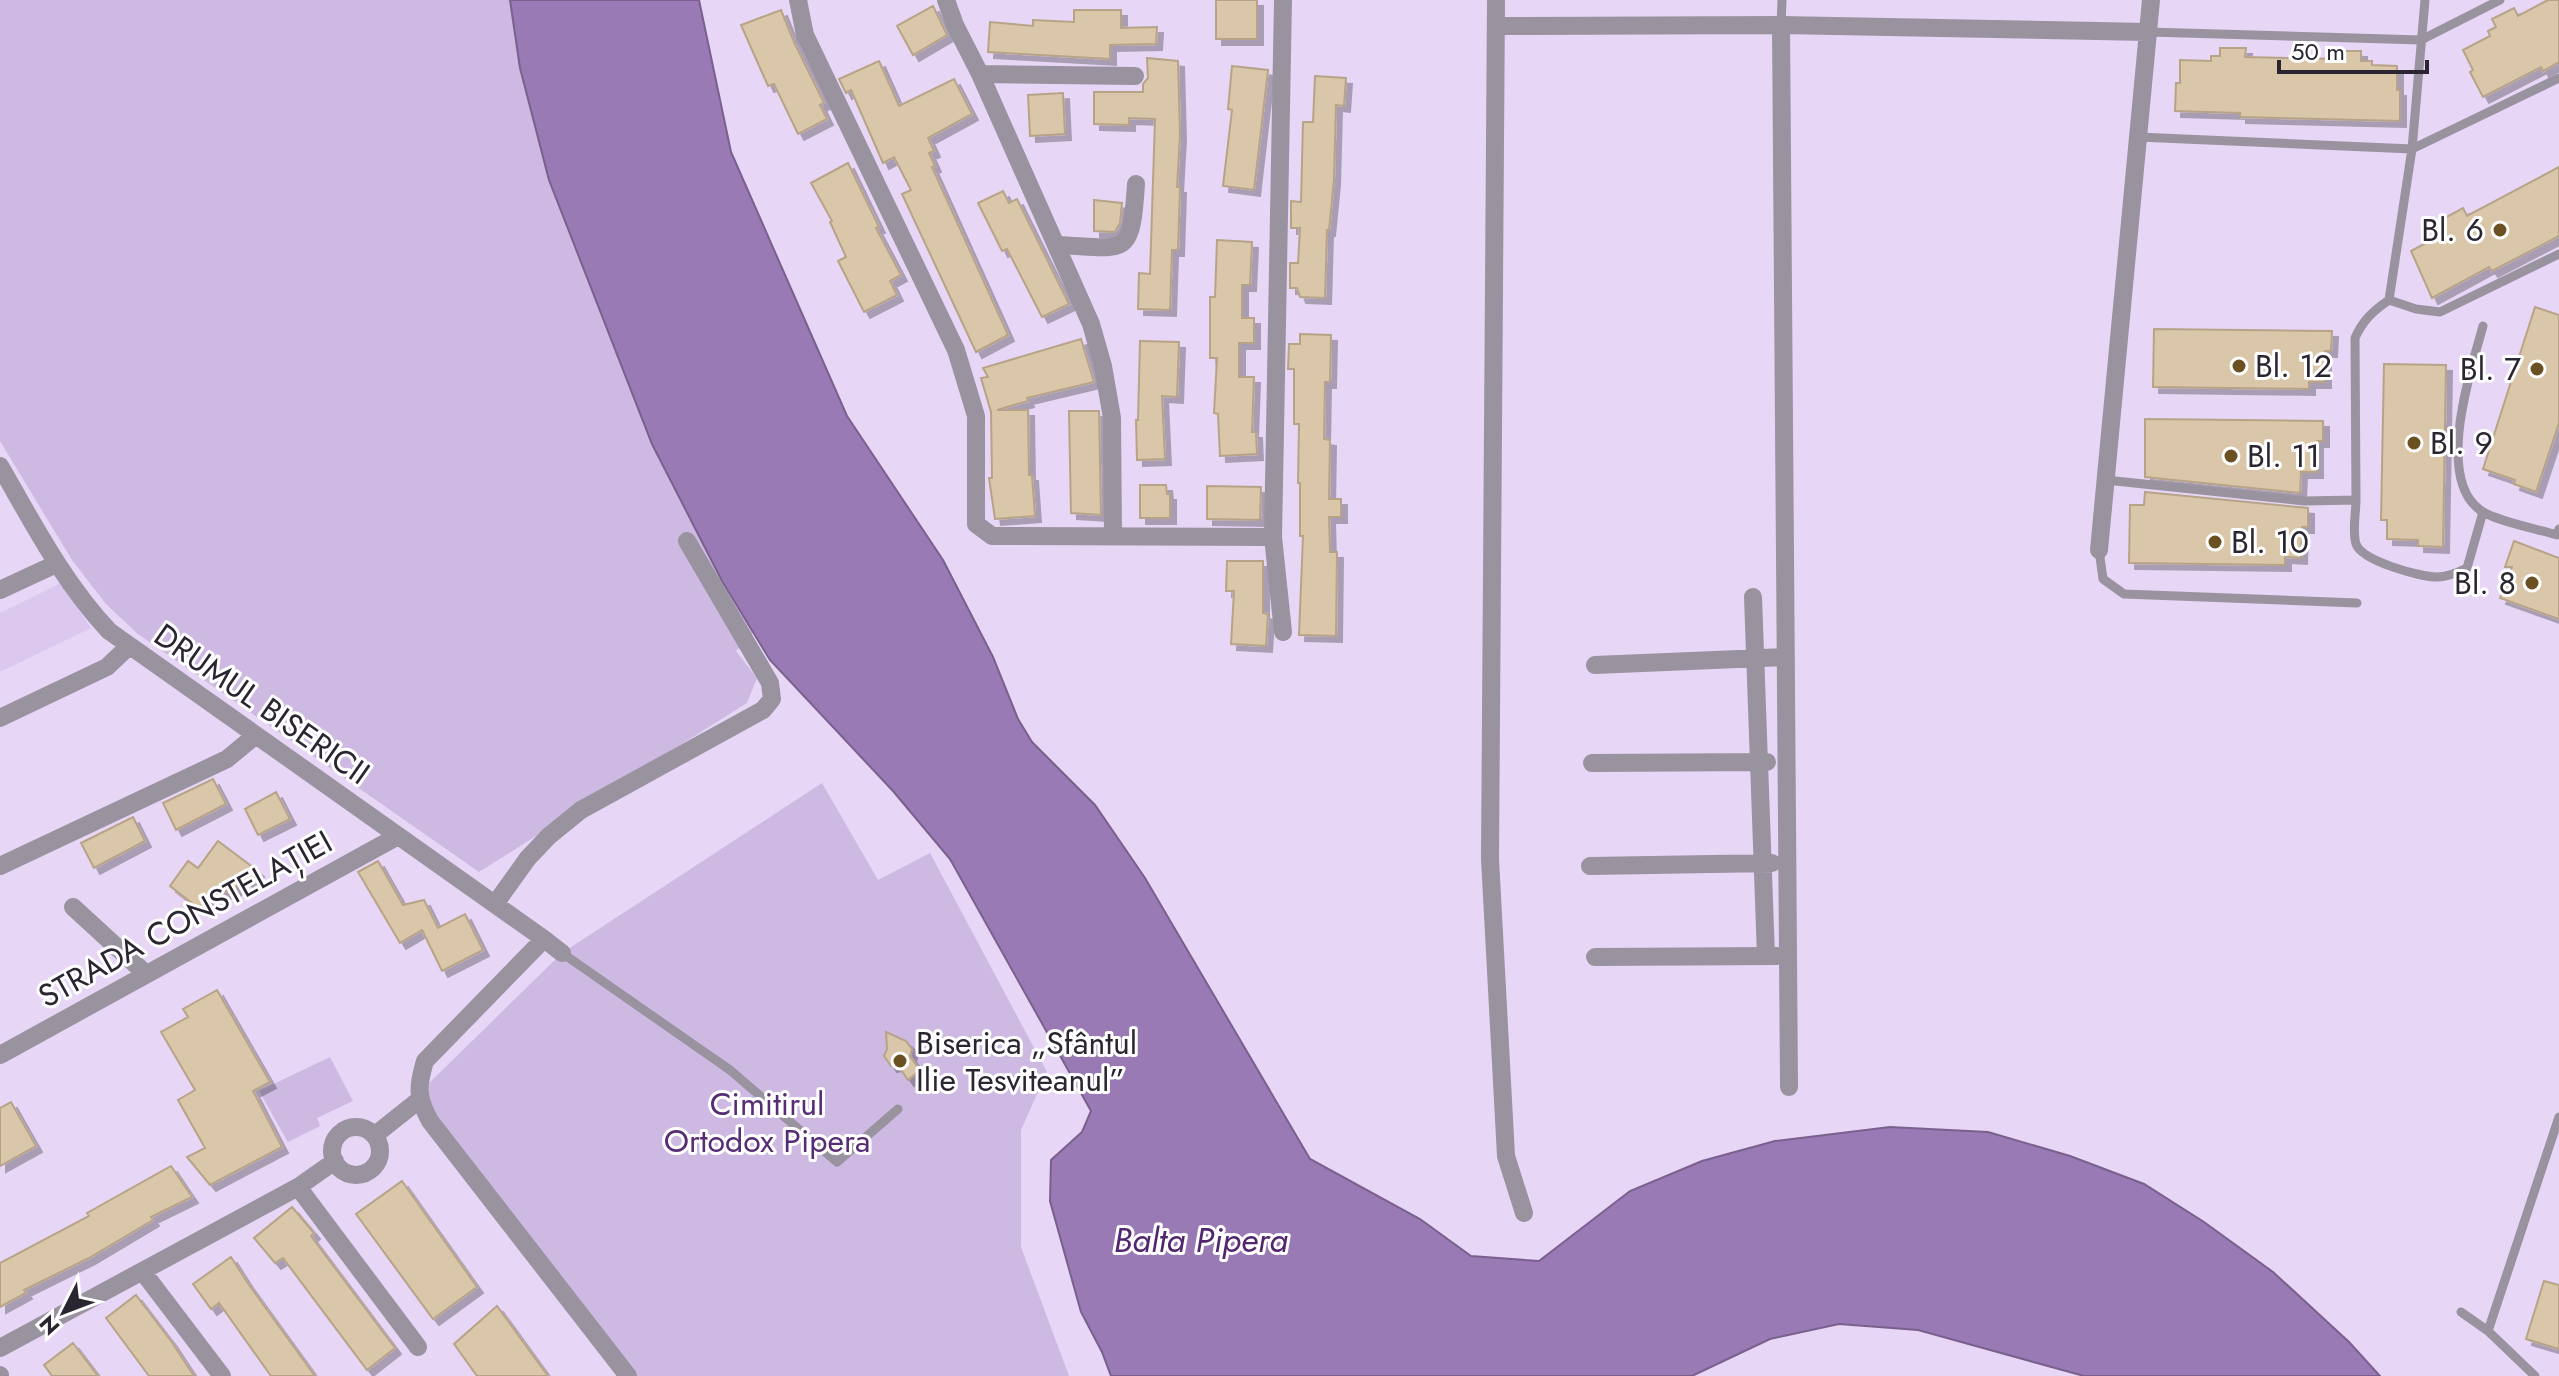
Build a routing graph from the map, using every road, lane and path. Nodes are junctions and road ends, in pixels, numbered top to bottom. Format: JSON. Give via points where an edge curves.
{"nodes":[{"id":1,"x":798,"y":0,"type":"edge"},
{"id":2,"x":946,"y":0,"type":"edge"},
{"id":3,"x":1283,"y":0,"type":"edge"},
{"id":4,"x":1496,"y":0,"type":"edge"},
{"id":5,"x":1782,"y":0,"type":"edge"},
{"id":6,"x":2151,"y":0,"type":"edge"},
{"id":7,"x":2425,"y":0,"type":"edge"},
{"id":8,"x":2500,"y":0,"type":"edge"},
{"id":9,"x":1781,"y":25,"type":"junction"},
{"id":10,"x":1496,"y":26,"type":"junction"},
{"id":11,"x":2148,"y":32,"type":"junction"},
{"id":12,"x":2421,"y":40,"type":"junction"},
{"id":13,"x":980,"y":74,"type":"junction"},
{"id":14,"x":1135,"y":76,"type":"dead end"},
{"id":15,"x":2559,"y":78,"type":"edge"},
{"id":16,"x":2138,"y":137,"type":"junction"},
{"id":17,"x":2412,"y":149,"type":"junction"},
{"id":18,"x":1136,"y":184,"type":"dead end"},
{"id":19,"x":1057,"y":245,"type":"junction"},
{"id":20,"x":2559,"y":254,"type":"edge"},
{"id":21,"x":2389,"y":300,"type":"junction"},
{"id":22,"x":2483,"y":326,"type":"dead end"},
{"id":23,"x":0,"y":466,"type":"edge"},
{"id":24,"x":2106,"y":480,"type":"junction"},
{"id":25,"x":2356,"y":500,"type":"junction"},
{"id":26,"x":2483,"y":512,"type":"junction"},
{"id":27,"x":2558,"y":533,"type":"edge"},
{"id":28,"x":1113,"y":535,"type":"junction"},
{"id":29,"x":1273,"y":537,"type":"junction"},
{"id":30,"x":687,"y":541,"type":"dead end"},
{"id":31,"x":2099,"y":550,"type":"joint"},
{"id":32,"x":56,"y":564,"type":"junction"},
{"id":33,"x":0,"y":590,"type":"edge"},
{"id":34,"x":1753,"y":597,"type":"dead end"},
{"id":35,"x":2357,"y":603,"type":"dead end"},
{"id":36,"x":1283,"y":632,"type":"dead end"},
{"id":37,"x":128,"y":647,"type":"junction"},
{"id":38,"x":1785,"y":657,"type":"junction"},
{"id":39,"x":1755,"y":658,"type":"junction"},
{"id":40,"x":1595,"y":665,"type":"dead end"},
{"id":41,"x":0,"y":718,"type":"edge"},
{"id":42,"x":256,"y":735,"type":"junction"},
{"id":43,"x":1786,"y":761,"type":"junction"},
{"id":44,"x":1758,"y":762,"type":"junction"},
{"id":45,"x":1592,"y":763,"type":"dead end"},
{"id":46,"x":398,"y":836,"type":"junction"},
{"id":47,"x":1763,"y":863,"type":"junction"},
{"id":48,"x":1787,"y":863,"type":"junction"},
{"id":49,"x":0,"y":866,"type":"edge"},
{"id":50,"x":1590,"y":866,"type":"dead end"},
{"id":51,"x":495,"y":904,"type":"junction"},
{"id":52,"x":73,"y":907,"type":"dead end"},
{"id":53,"x":544,"y":939,"type":"junction"},
{"id":54,"x":562,"y":953,"type":"joint"},
{"id":55,"x":1766,"y":956,"type":"junction"},
{"id":56,"x":1788,"y":956,"type":"junction"},
{"id":57,"x":1595,"y":957,"type":"dead end"},
{"id":58,"x":146,"y":974,"type":"junction"},
{"id":59,"x":0,"y":1055,"type":"edge"},
{"id":60,"x":1789,"y":1087,"type":"dead end"},
{"id":61,"x":419,"y":1100,"type":"junction"},
{"id":62,"x":898,"y":1109,"type":"dead end"},
{"id":63,"x":2559,"y":1117,"type":"edge"},
{"id":64,"x":375,"y":1135,"type":"junction"},
{"id":65,"x":335,"y":1161,"type":"junction"},
{"id":66,"x":298,"y":1187,"type":"junction"},
{"id":67,"x":1524,"y":1213,"type":"dead end"},
{"id":68,"x":143,"y":1272,"type":"junction"},
{"id":69,"x":2461,"y":1312,"type":"dead end"},
{"id":70,"x":2488,"y":1331,"type":"junction"},
{"id":71,"x":418,"y":1347,"type":"dead end"},
{"id":72,"x":0,"y":1348,"type":"edge"},
{"id":73,"x":222,"y":1376,"type":"edge"},
{"id":74,"x":628,"y":1376,"type":"edge"},
{"id":75,"x":2535,"y":1376,"type":"edge"}],
"edges":[{"from":1,"to":28,"type":"street","via":[[805,35],[968,384],[976,416],[976,524],[992,536]]},
{"from":2,"to":13,"type":"street"},
{"from":3,"to":29,"type":"street"},
{"from":4,"to":10,"type":"street"},
{"from":5,"to":9,"type":"lane"},
{"from":6,"to":11,"type":"street"},
{"from":7,"to":12,"type":"lane"},
{"from":8,"to":12,"type":"lane"},
{"from":9,"to":10,"type":"street"},
{"from":9,"to":11,"type":"street"},
{"from":9,"to":38,"type":"street"},
{"from":10,"to":67,"type":"street","via":[[1490,859],[1506,1156]]},
{"from":11,"to":12,"type":"lane"},
{"from":11,"to":16,"type":"street"},
{"from":12,"to":17,"type":"lane"},
{"from":13,"to":14,"type":"street"},
{"from":13,"to":19,"type":"street"},
{"from":15,"to":17,"type":"lane"},
{"from":16,"to":17,"type":"lane"},
{"from":16,"to":24,"type":"street"},
{"from":17,"to":21,"type":"lane"},
{"from":18,"to":19,"type":"street","via":[[1127,241],[1116,247]]},
{"from":19,"to":28,"type":"street","via":[[1103,366],[1112,418]]},
{"from":20,"to":21,"type":"lane","via":[[2440,312]]},
{"from":21,"to":25,"type":"lane","via":[[2373,311],[2355,338]]},
{"from":22,"to":26,"type":"lane","via":[[2463,399],[2460,465],[2466,494]]},
{"from":23,"to":32,"type":"street","name":"DRUMUL BISERICII"},
{"from":24,"to":25,"type":"lane","via":[[2304,501]]},
{"from":24,"to":31,"type":"street"},
{"from":25,"to":26,"type":"lane","via":[[2357,547],[2368,557],[2424,576],[2467,568]]},
{"from":26,"to":27,"type":"lane"},
{"from":28,"to":29,"type":"street"},
{"from":29,"to":36,"type":"street"},
{"from":30,"to":51,"type":"street","via":[[770,683],[772,699],[763,710],[581,810],[528,858]]},
{"from":31,"to":35,"type":"lane","via":[[2103,579],[2124,594]]},
{"from":32,"to":33,"type":"street"},
{"from":32,"to":37,"type":"street","name":"DRUMUL BISERICII","via":[[93,614]]},
{"from":34,"to":39,"type":"street"},
{"from":37,"to":41,"type":"street","via":[[107,667]]},
{"from":37,"to":42,"type":"street","name":"DRUMUL BISERICII"},
{"from":38,"to":39,"type":"street"},
{"from":38,"to":43,"type":"street"},
{"from":39,"to":40,"type":"street"},
{"from":39,"to":44,"type":"street"},
{"from":42,"to":46,"type":"street","name":"DRUMUL BISERICII"},
{"from":42,"to":49,"type":"street","via":[[227,759]]},
{"from":43,"to":44,"type":"street"},
{"from":43,"to":48,"type":"street"},
{"from":44,"to":45,"type":"street"},
{"from":44,"to":47,"type":"street"},
{"from":46,"to":51,"type":"street","name":"DRUMUL BISERICII"},
{"from":46,"to":58,"type":"street","name":"STRADA CONSTELAȚIEI"},
{"from":47,"to":48,"type":"street"},
{"from":47,"to":50,"type":"street"},
{"from":47,"to":55,"type":"street"},
{"from":48,"to":56,"type":"street"},
{"from":51,"to":53,"type":"street","name":"DRUMUL BISERICII"},
{"from":52,"to":58,"type":"street"},
{"from":53,"to":54,"type":"street","name":"DRUMUL BISERICII"},
{"from":53,"to":61,"type":"street","via":[[425,1061]]},
{"from":54,"to":62,"type":"lane","via":[[730,1070],[837,1162]]},
{"from":55,"to":56,"type":"street"},
{"from":55,"to":57,"type":"street"},
{"from":56,"to":60,"type":"street"},
{"from":58,"to":59,"type":"street","name":"STRADA CONSTELAȚIEI"},
{"from":61,"to":64,"type":"street"},
{"from":61,"to":74,"type":"street"},
{"from":63,"to":70,"type":"lane"},
{"from":64,"to":65,"type":"street","via":[[362,1127],[343,1131],[332,1148]]},
{"from":64,"to":65,"type":"street","via":[[379,1157],[371,1170],[351,1174]]},
{"from":65,"to":66,"type":"street"},
{"from":66,"to":68,"type":"street"},
{"from":66,"to":71,"type":"street"},
{"from":68,"to":72,"type":"street"},
{"from":68,"to":73,"type":"street"},
{"from":69,"to":70,"type":"lane"},
{"from":70,"to":75,"type":"lane"}]}
